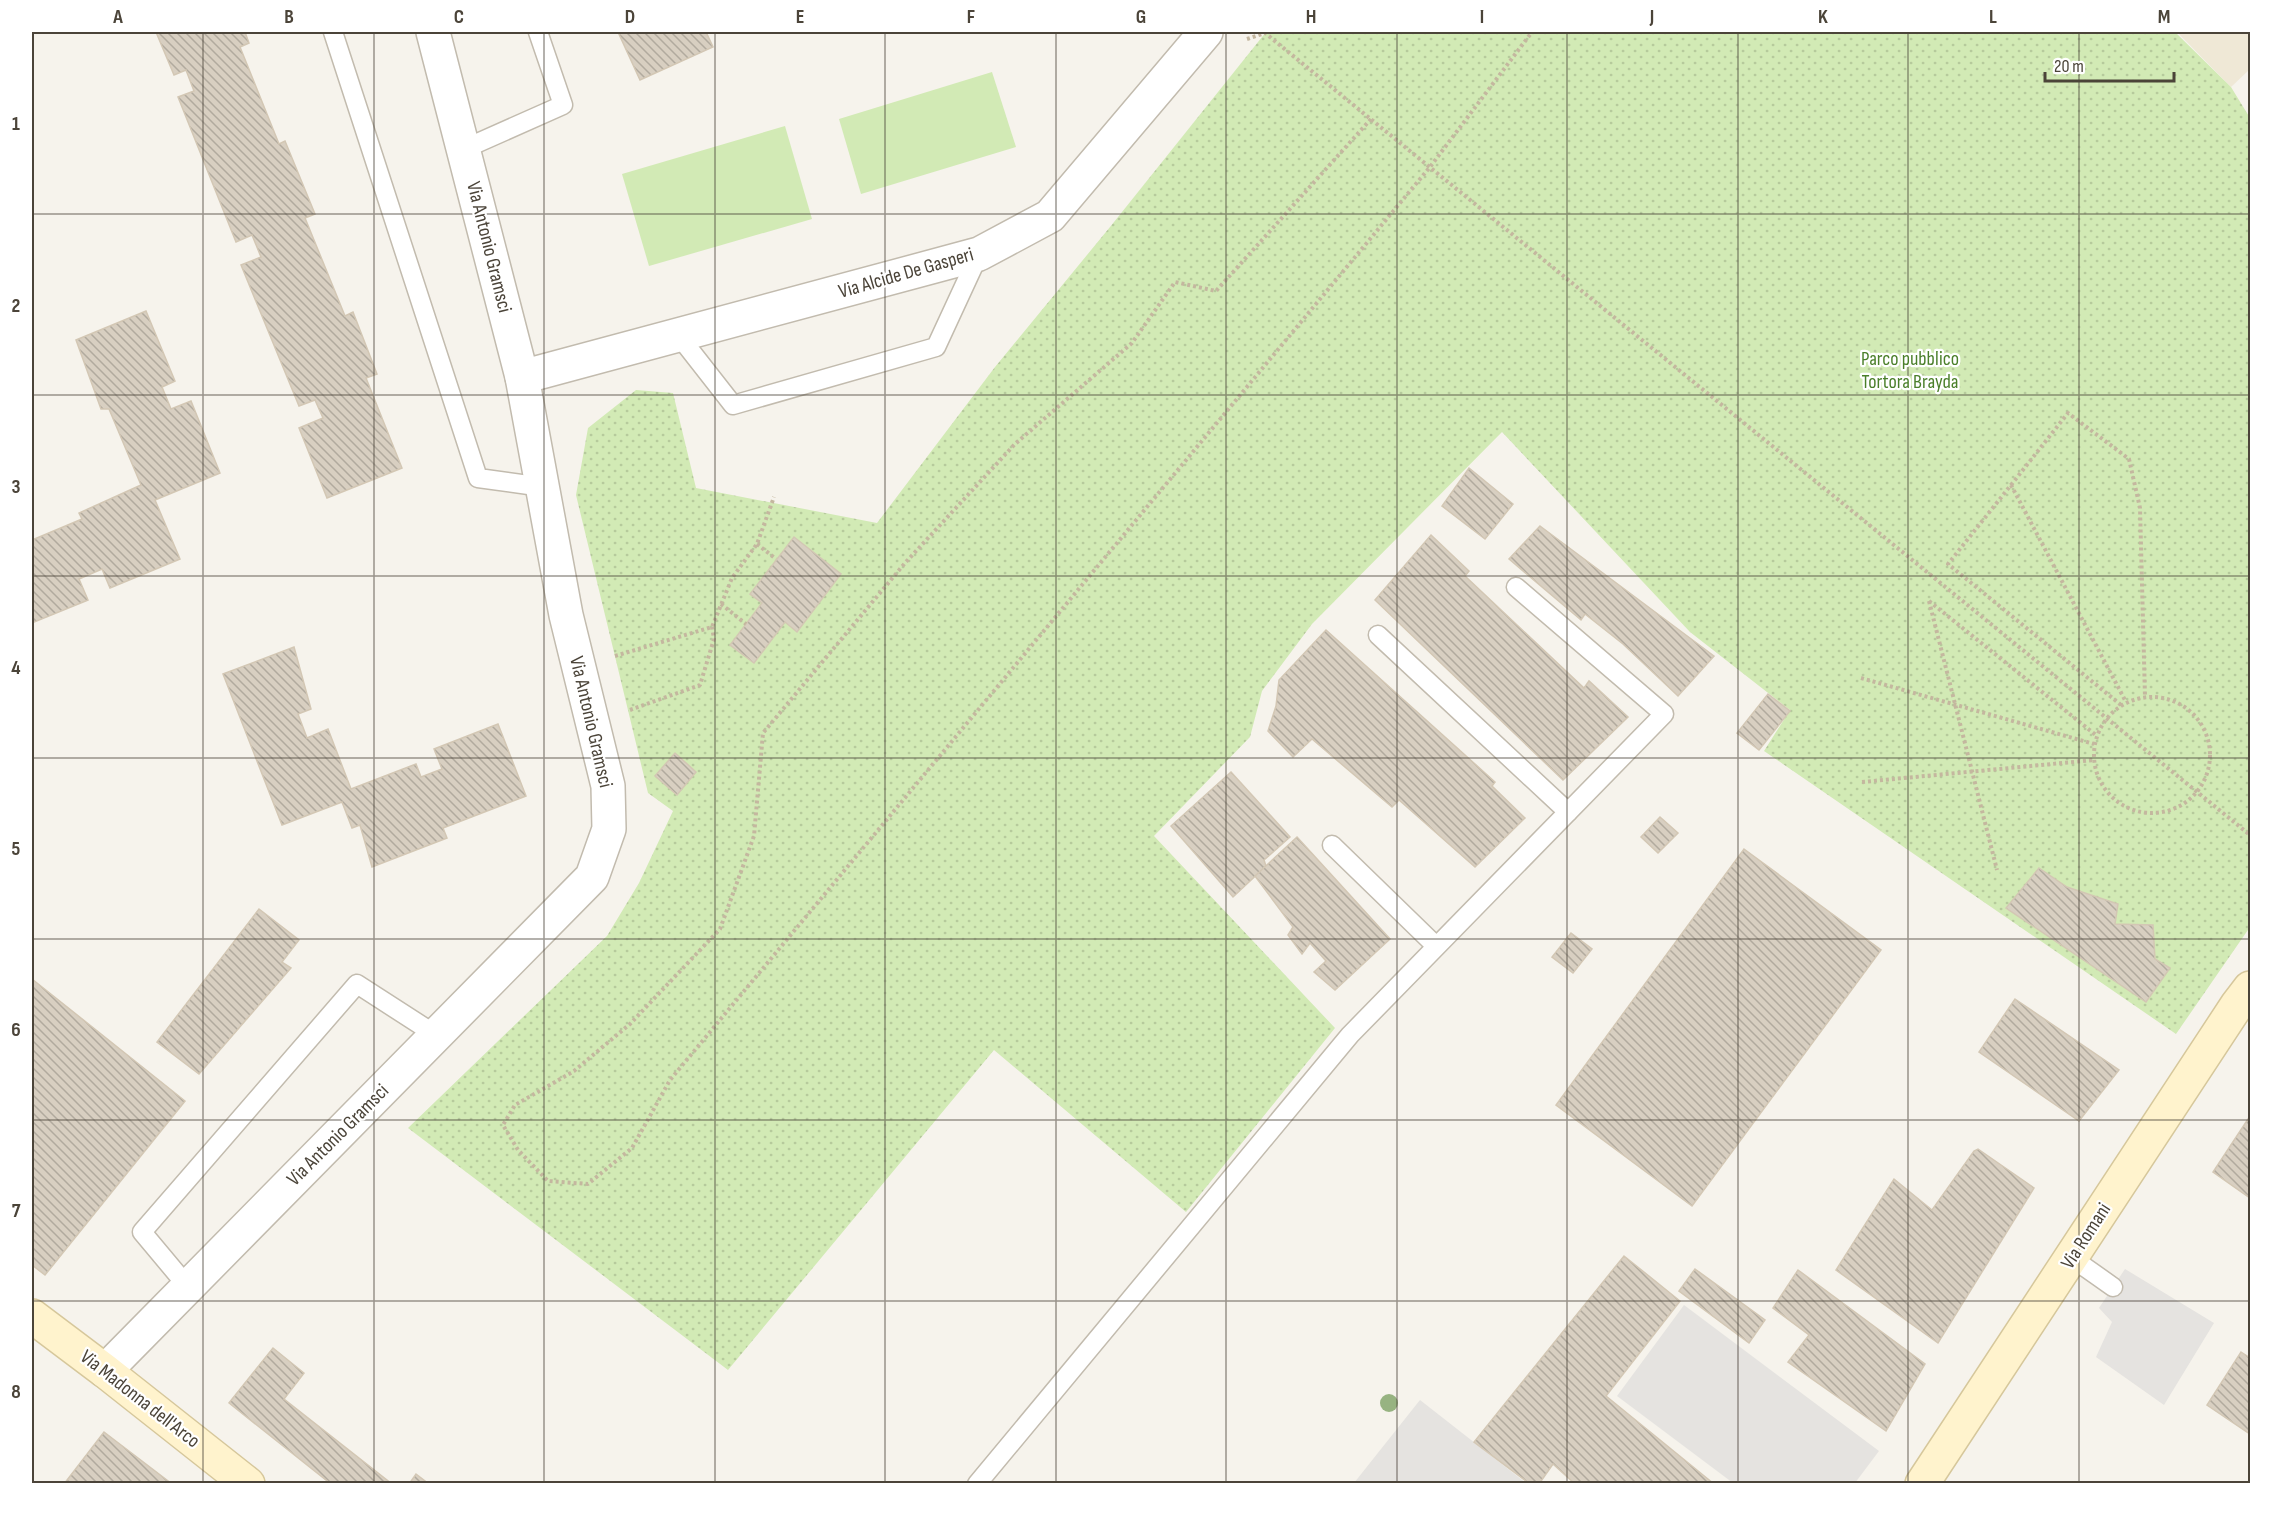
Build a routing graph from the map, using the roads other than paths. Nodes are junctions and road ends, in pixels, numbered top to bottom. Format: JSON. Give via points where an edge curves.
{"nodes":[{"id":1,"x":333,"y":32,"type":"edge"},
{"id":2,"x":433,"y":32,"type":"edge"},
{"id":3,"x":538,"y":32,"type":"edge"},
{"id":4,"x":1206,"y":32,"type":"edge"},
{"id":5,"x":464,"y":149,"type":"junction"},
{"id":6,"x":980,"y":254,"type":"junction"},
{"id":7,"x":679,"y":336,"type":"junction"},
{"id":8,"x":522,"y":377,"type":"junction"},
{"id":9,"x":543,"y":487,"type":"junction"},
{"id":10,"x":1516,"y":587,"type":"dead end"},
{"id":11,"x":1378,"y":634,"type":"dead end"},
{"id":12,"x":1568,"y":812,"type":"junction"},
{"id":13,"x":1332,"y":845,"type":"dead end"},
{"id":14,"x":1437,"y":946,"type":"junction"},
{"id":15,"x":2250,"y":988,"type":"edge"},
{"id":16,"x":436,"y":1035,"type":"junction"},
{"id":17,"x":2072,"y":1258,"type":"junction"},
{"id":18,"x":188,"y":1287,"type":"junction"},
{"id":19,"x":2113,"y":1287,"type":"dead end"},
{"id":20,"x":32,"y":1316,"type":"edge"},
{"id":21,"x":105,"y":1371,"type":"junction"},
{"id":22,"x":248,"y":1484,"type":"edge"},
{"id":23,"x":977,"y":1484,"type":"edge"},
{"id":24,"x":1922,"y":1484,"type":"edge"}],
"edges":[{"from":1,"to":9,"type":"lane","via":[[478,478]]},
{"from":2,"to":5,"type":"street","name":"Via Antonio Gramsci"},
{"from":3,"to":5,"type":"lane","via":[[563,105]]},
{"from":4,"to":6,"type":"street","name":"Via Alcide De Gasperi","via":[[1050,216]]},
{"from":5,"to":8,"type":"street","name":"Via Antonio Gramsci"},
{"from":6,"to":7,"type":"street","name":"Via Alcide De Gasperi"},
{"from":6,"to":7,"type":"lane","via":[[936,347],[733,405]]},
{"from":7,"to":8,"type":"street","name":"Via Alcide De Gasperi"},
{"from":8,"to":9,"type":"street","name":"Via Antonio Gramsci"},
{"from":9,"to":16,"type":"street","name":"Via Antonio Gramsci","via":[[566,615],[608,786],[609,830],[592,877]]},
{"from":10,"to":12,"type":"lane","via":[[1664,714]]},
{"from":11,"to":12,"type":"lane"},
{"from":12,"to":14,"type":"lane"},
{"from":13,"to":14,"type":"lane"},
{"from":14,"to":23,"type":"lane","via":[[1350,1035]]},
{"from":15,"to":17,"type":"street","name":"Via Romani"},
{"from":16,"to":18,"type":"street","name":"Via Antonio Gramsci"},
{"from":16,"to":18,"type":"lane","via":[[357,984],[142,1232]]},
{"from":17,"to":19,"type":"lane"},
{"from":17,"to":24,"type":"street","name":"Via Romani"},
{"from":18,"to":21,"type":"street","name":"Via Antonio Gramsci"},
{"from":20,"to":21,"type":"street","name":"Via Madonna dell'Arco"},
{"from":21,"to":22,"type":"street","name":"Via Madonna dell'Arco"}]}
